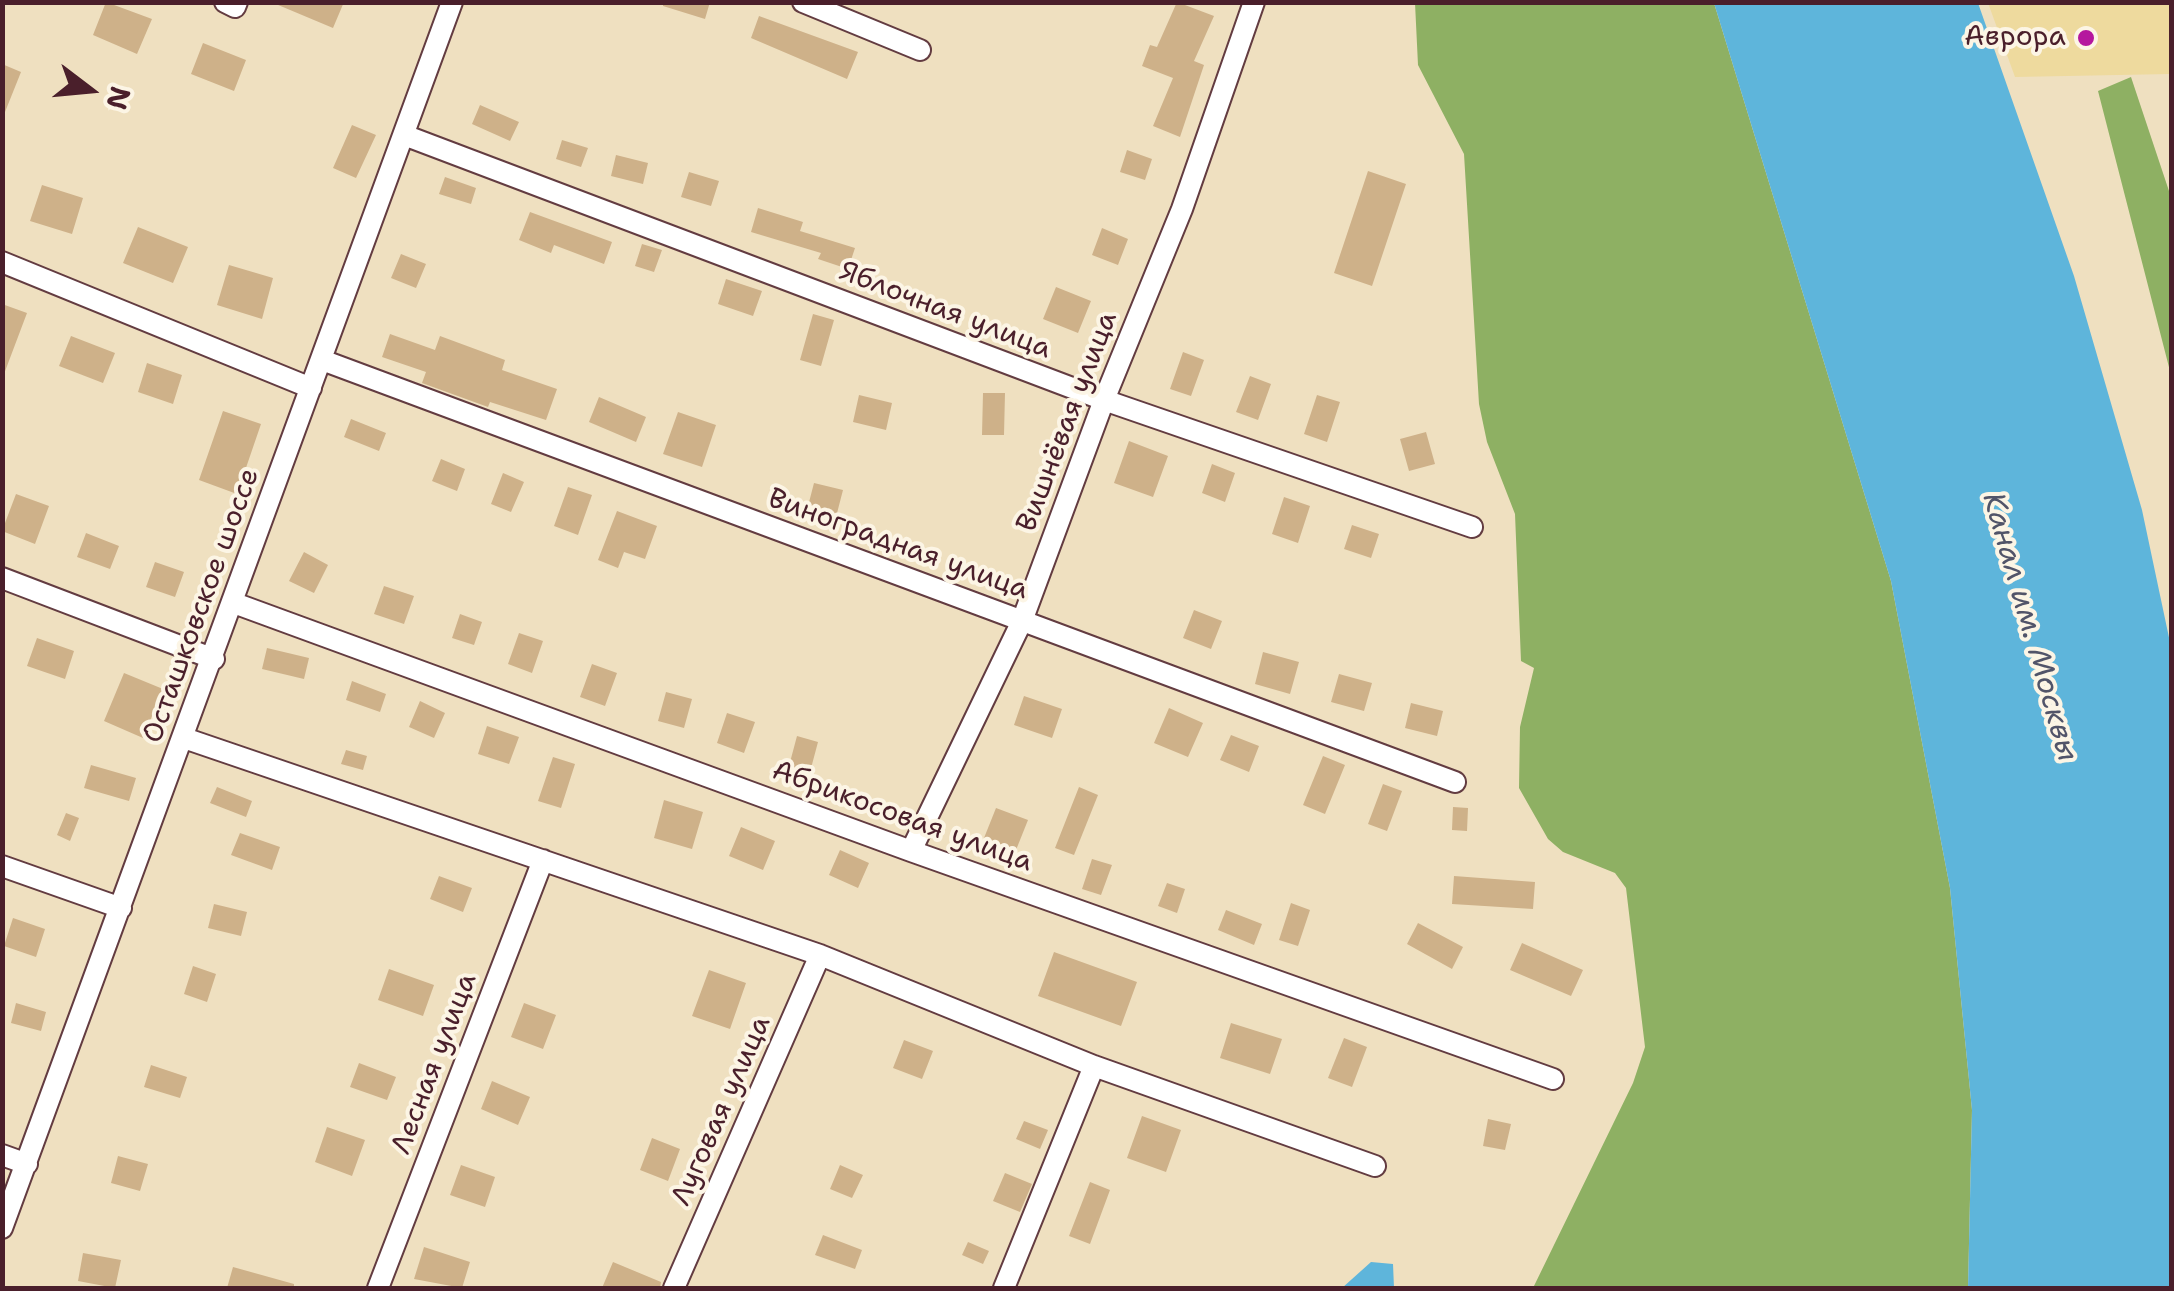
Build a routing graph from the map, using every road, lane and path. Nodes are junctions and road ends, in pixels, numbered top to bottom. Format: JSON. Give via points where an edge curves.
{"nodes":[{"id":1,"x":225,"y":2,"type":"edge"},
{"id":2,"x":237,"y":2,"type":"edge"},
{"id":3,"x":452,"y":2,"type":"edge"},
{"id":4,"x":803,"y":2,"type":"edge"},
{"id":5,"x":1254,"y":2,"type":"edge"},
{"id":6,"x":920,"y":50,"type":"dead end"},
{"id":7,"x":404,"y":135,"type":"junction"},
{"id":8,"x":2,"y":262,"type":"edge"},
{"id":9,"x":322,"y":360,"type":"junction"},
{"id":10,"x":311,"y":388,"type":"junction"},
{"id":11,"x":1104,"y":400,"type":"junction"},
{"id":12,"x":1472,"y":527,"type":"dead end"},
{"id":13,"x":2,"y":578,"type":"edge"},
{"id":14,"x":234,"y":602,"type":"junction"},
{"id":15,"x":1022,"y":621,"type":"junction"},
{"id":16,"x":214,"y":659,"type":"junction"},
{"id":17,"x":184,"y":738,"type":"junction"},
{"id":18,"x":1455,"y":782,"type":"dead end"},
{"id":19,"x":911,"y":851,"type":"junction"},
{"id":20,"x":543,"y":860,"type":"junction"},
{"id":21,"x":2,"y":866,"type":"edge"},
{"id":22,"x":121,"y":908,"type":"junction"},
{"id":23,"x":820,"y":955,"type":"junction"},
{"id":24,"x":1094,"y":1066,"type":"junction"},
{"id":25,"x":1553,"y":1079,"type":"dead end"},
{"id":26,"x":2,"y":1155,"type":"edge"},
{"id":27,"x":27,"y":1164,"type":"junction"},
{"id":28,"x":1376,"y":1166,"type":"dead end"},
{"id":29,"x":2,"y":1228,"type":"edge"},
{"id":30,"x":378,"y":1288,"type":"edge"},
{"id":31,"x":674,"y":1288,"type":"edge"},
{"id":32,"x":1004,"y":1288,"type":"edge"}],
"edges":[{"from":1,"to":2,"type":"street"},
{"from":3,"to":7,"type":"street","name":"Осташковское шоссе"},
{"from":4,"to":6,"type":"street"},
{"from":5,"to":11,"type":"street","name":"Вишнёвая улица","via":[[1182,209]]},
{"from":7,"to":9,"type":"street","name":"Осташковское шоссе"},
{"from":7,"to":11,"type":"street","name":"Яблочная улица"},
{"from":8,"to":10,"type":"street"},
{"from":9,"to":10,"type":"street","name":"Осташковское шоссе"},
{"from":9,"to":15,"type":"street","name":"Виноградная улица"},
{"from":10,"to":14,"type":"street","name":"Осташковское шоссе"},
{"from":11,"to":12,"type":"street","name":"Яблочная улица"},
{"from":11,"to":15,"type":"street","name":"Вишнёвая улица"},
{"from":13,"to":16,"type":"street"},
{"from":14,"to":16,"type":"street","name":"Осташковское шоссе"},
{"from":14,"to":19,"type":"street","name":"Абрикосовая улица"},
{"from":15,"to":18,"type":"street","name":"Виноградная улица"},
{"from":15,"to":19,"type":"street","name":"Вишнёвая улица"},
{"from":16,"to":17,"type":"street","name":"Осташковское шоссе"},
{"from":17,"to":20,"type":"street"},
{"from":17,"to":22,"type":"street","name":"Осташковское шоссе"},
{"from":19,"to":25,"type":"street","name":"Абрикосовая улица"},
{"from":20,"to":23,"type":"street"},
{"from":20,"to":30,"type":"street","name":"Лесная улица"},
{"from":21,"to":22,"type":"street"},
{"from":22,"to":27,"type":"street","name":"Осташковское шоссе"},
{"from":23,"to":24,"type":"street"},
{"from":23,"to":31,"type":"street","name":"Луговая улица"},
{"from":24,"to":28,"type":"street"},
{"from":24,"to":32,"type":"street"},
{"from":26,"to":27,"type":"street"},
{"from":27,"to":29,"type":"street","name":"Осташковское шоссе"}]}
